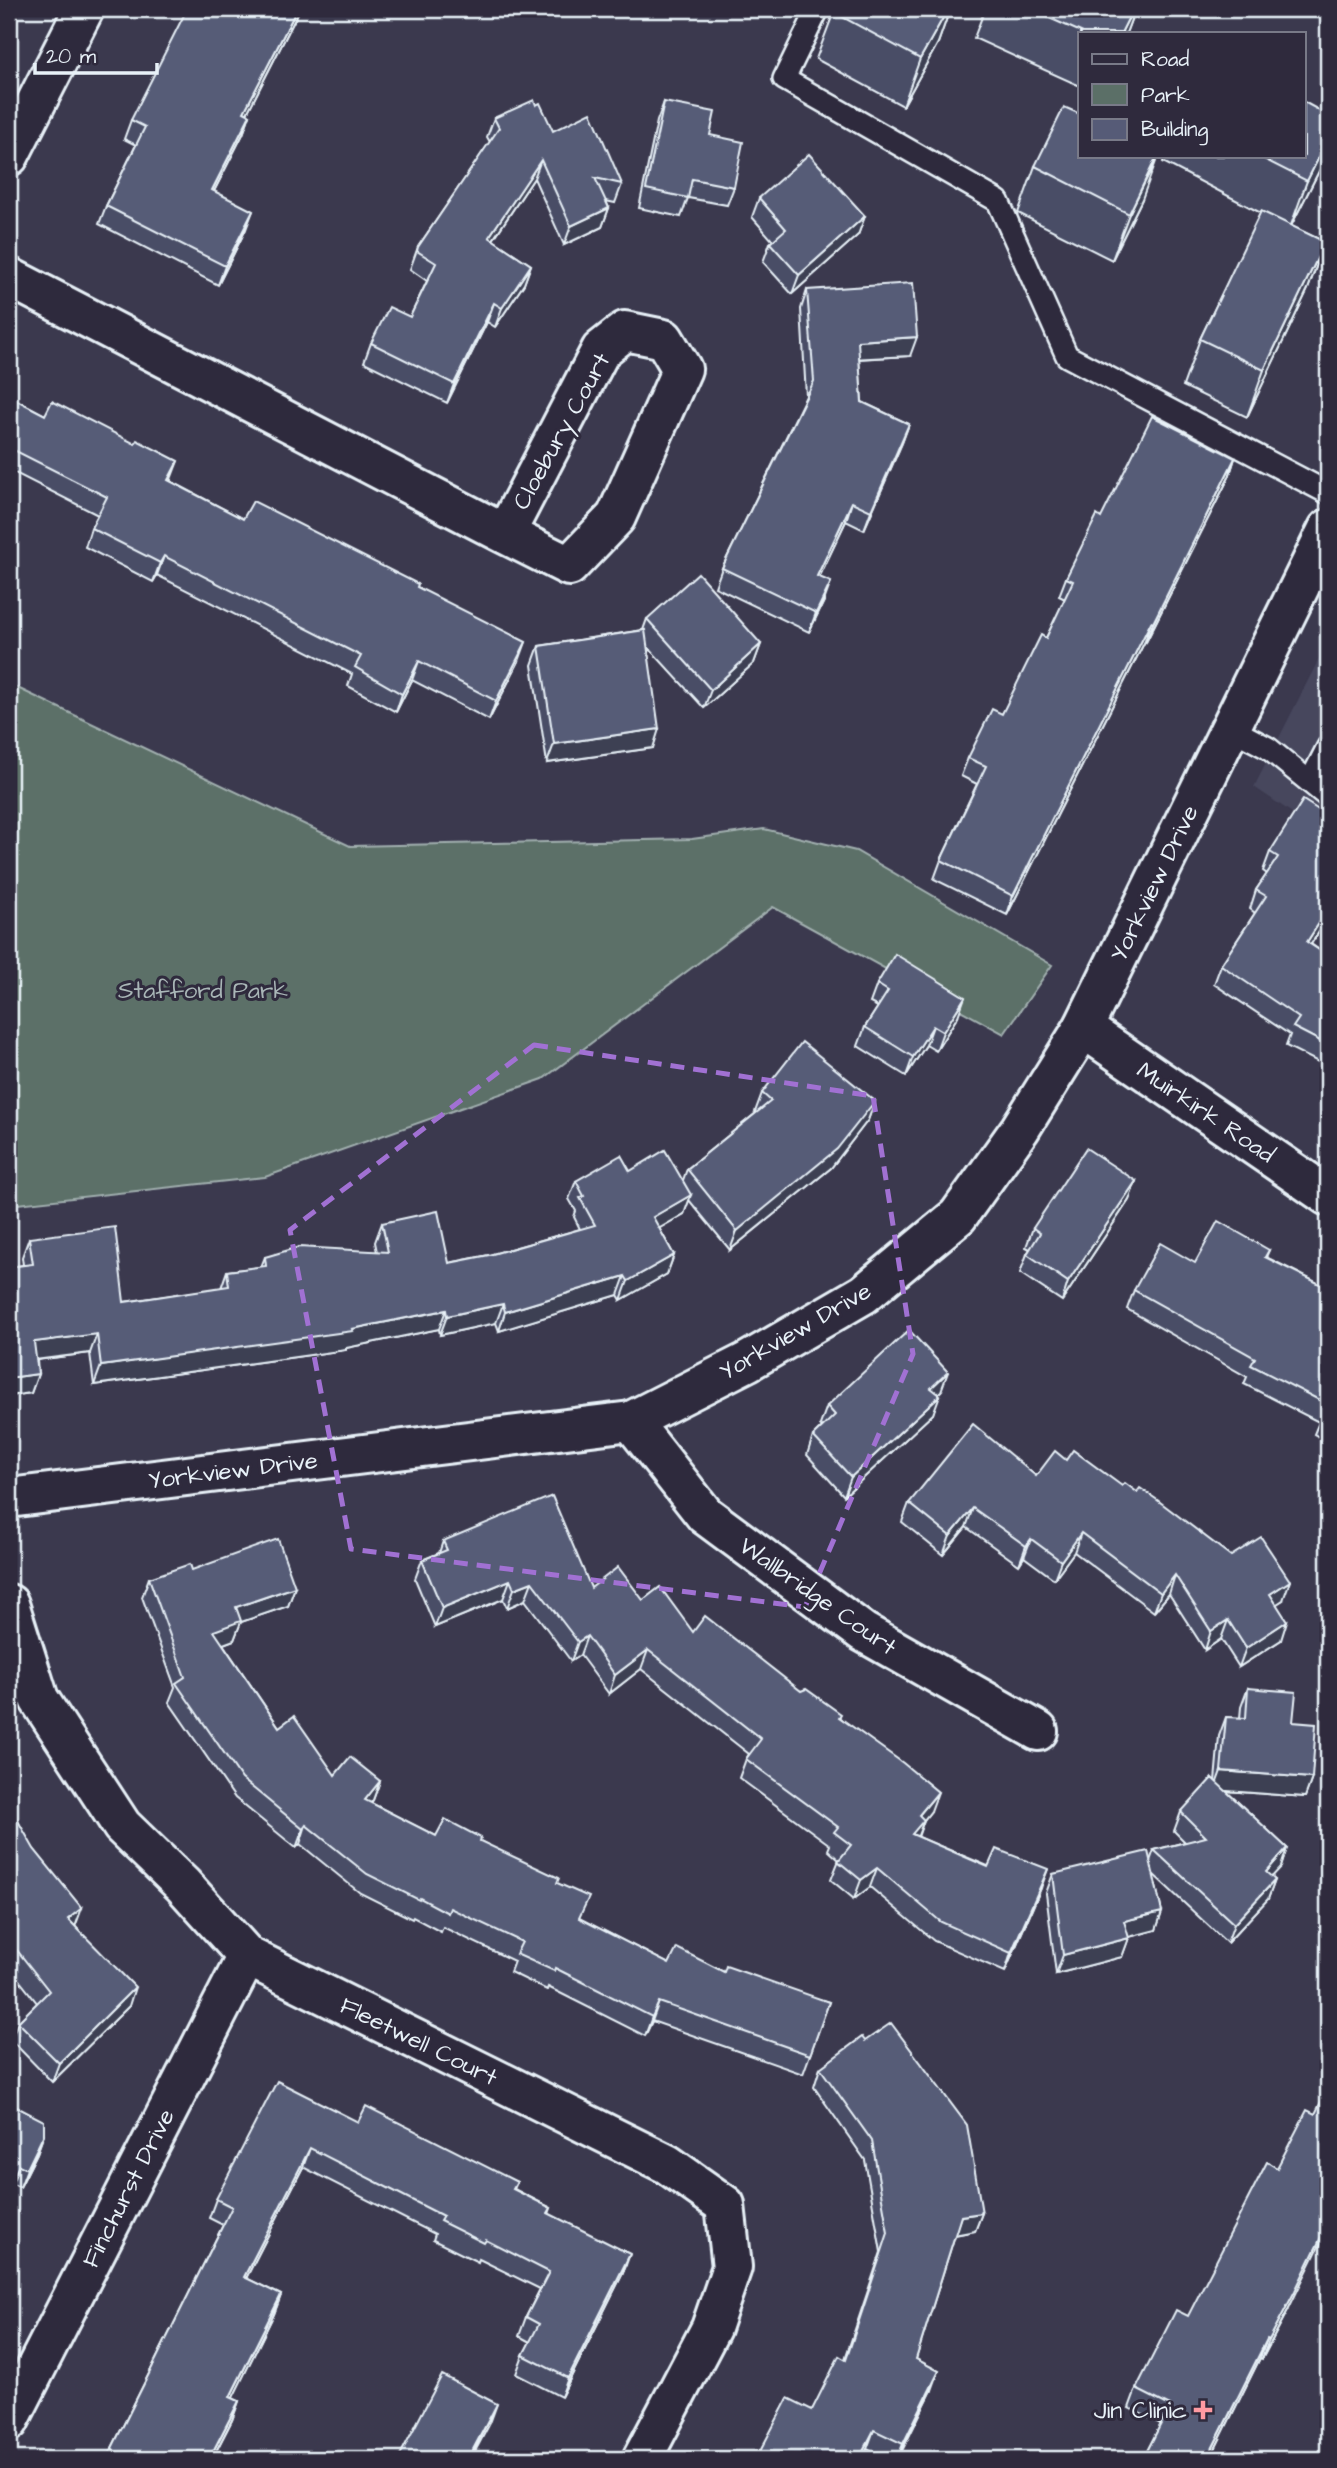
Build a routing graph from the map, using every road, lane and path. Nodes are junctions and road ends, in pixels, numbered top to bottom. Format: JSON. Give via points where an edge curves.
{"nodes":[{"id":1,"x":84,"y":9,"type":"edge"},
{"id":2,"x":818,"y":9,"type":"edge"},
{"id":3,"x":9,"y":156,"type":"edge"},
{"id":4,"x":9,"y":277,"type":"edge"},
{"id":5,"x":1328,"y":493,"type":"edge"},
{"id":6,"x":1328,"y":529,"type":"edge"},
{"id":7,"x":505,"y":534,"type":"junction"},
{"id":8,"x":1230,"y":728,"type":"junction"},
{"id":9,"x":1328,"y":747,"type":"edge"},
{"id":10,"x":1310,"y":782,"type":"junction"},
{"id":11,"x":1328,"y":797,"type":"edge"},
{"id":12,"x":1083,"y":1028,"type":"junction"},
{"id":13,"x":1328,"y":1196,"type":"edge"},
{"id":14,"x":631,"y":1421,"type":"junction"},
{"id":15,"x":9,"y":1498,"type":"edge"},
{"id":16,"x":9,"y":1604,"type":"edge"},
{"id":17,"x":1038,"y":1731,"type":"dead end"},
{"id":18,"x":247,"y":1956,"type":"junction"},
{"id":19,"x":9,"y":2421,"type":"edge"},
{"id":20,"x":642,"y":2459,"type":"edge"}],
"edges":[{"from":1,"to":3,"type":"street"},
{"from":2,"to":5,"type":"lane","via":[[784,79],[998,201],[1067,356]]},
{"from":4,"to":7,"type":"street","name":"Cloebury Court"},
{"from":6,"to":8,"type":"street","name":"Yorkview Drive"},
{"from":7,"to":7,"type":"street","name":"Cloebury Court","via":[[569,566],[616,517],[682,369],[664,339],[625,331],[601,350]]},
{"from":8,"to":10,"type":"lane","via":[[1268,748]]},
{"from":8,"to":12,"type":"street","name":"Yorkview Drive"},
{"from":9,"to":10,"type":"lane"},
{"from":10,"to":11,"type":"lane"},
{"from":12,"to":13,"type":"street","name":"Muirkirk Road"},
{"from":12,"to":14,"type":"street","name":"Yorkview Drive","via":[[958,1216],[864,1294],[747,1362]]},
{"from":14,"to":15,"type":"street","name":"Yorkview Drive"},
{"from":14,"to":17,"type":"street","name":"Wallbridge Court","via":[[705,1515],[863,1632]]},
{"from":16,"to":18,"type":"street","name":"Fleetwell Court","via":[[39,1699],[122,1826]]},
{"from":18,"to":19,"type":"street","name":"Finchurst Drive"},
{"from":18,"to":20,"type":"street","name":"Fleetwell Court","via":[[667,2164],[725,2205],[732,2267],[711,2328]]}]}
